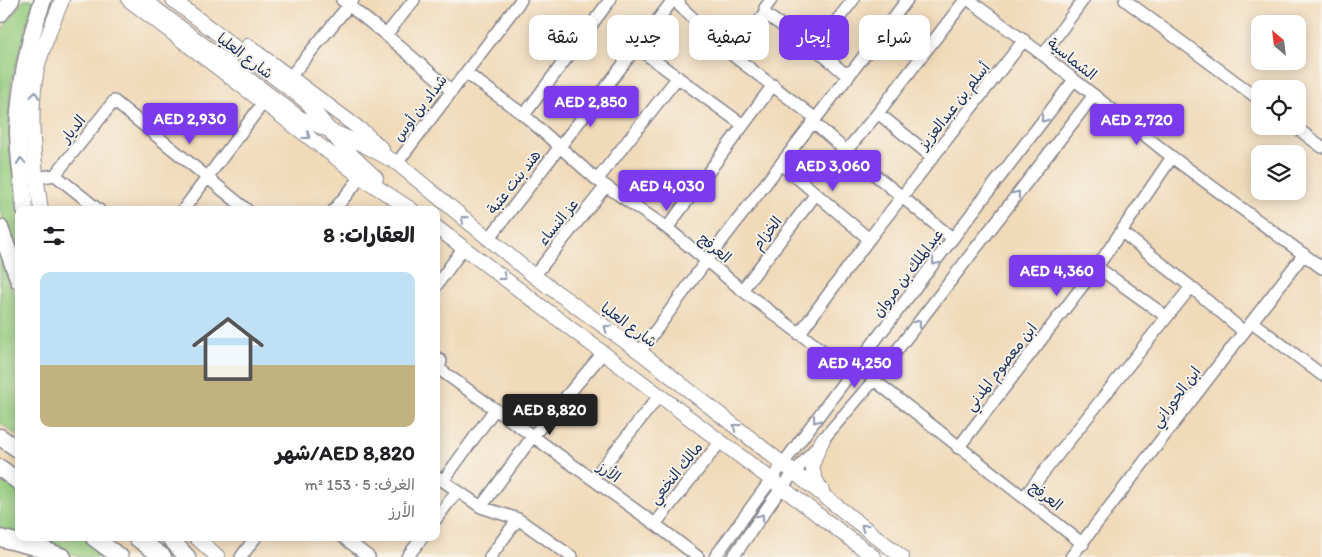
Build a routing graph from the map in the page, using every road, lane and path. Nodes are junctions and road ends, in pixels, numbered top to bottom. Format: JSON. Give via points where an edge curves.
{"nodes":[{"id":1,"x":11,"y":0,"type":"edge"},
{"id":2,"x":43,"y":0,"type":"edge"},
{"id":3,"x":62,"y":0,"type":"edge"},
{"id":4,"x":67,"y":0,"type":"edge"},
{"id":5,"x":129,"y":0,"type":"edge"},
{"id":6,"x":144,"y":0,"type":"edge"},
{"id":7,"x":173,"y":0,"type":"edge"},
{"id":8,"x":184,"y":0,"type":"edge"},
{"id":9,"x":414,"y":0,"type":"edge"},
{"id":10,"x":521,"y":0,"type":"edge"},
{"id":11,"x":673,"y":0,"type":"edge"},
{"id":12,"x":679,"y":0,"type":"edge"},
{"id":13,"x":771,"y":0,"type":"edge"},
{"id":14,"x":854,"y":0,"type":"edge"},
{"id":15,"x":906,"y":0,"type":"edge"},
{"id":16,"x":965,"y":0,"type":"edge"},
{"id":17,"x":969,"y":0,"type":"edge"},
{"id":18,"x":1084,"y":0,"type":"edge"},
{"id":19,"x":1125,"y":0,"type":"edge"},
{"id":20,"x":608,"y":1,"type":"edge"},
{"id":21,"x":348,"y":2,"type":"edge"},
{"id":22,"x":0,"y":14,"type":"edge"},
{"id":23,"x":764,"y":14,"type":"joint"},
{"id":24,"x":661,"y":15,"type":"edge"},
{"id":25,"x":690,"y":15,"type":"edge"},
{"id":26,"x":842,"y":15,"type":"edge"},
{"id":27,"x":779,"y":24,"type":"edge"},
{"id":28,"x":386,"y":35,"type":"junction"},
{"id":29,"x":47,"y":37,"type":"junction"},
{"id":30,"x":1024,"y":40,"type":"junction"},
{"id":31,"x":1043,"y":55,"type":"junction"},
{"id":32,"x":626,"y":60,"type":"edge"},
{"id":33,"x":654,"y":60,"type":"edge"},
{"id":34,"x":739,"y":60,"type":"edge"},
{"id":35,"x":829,"y":60,"type":"edge"},
{"id":36,"x":852,"y":71,"type":"junction"},
{"id":37,"x":466,"y":73,"type":"junction"},
{"id":38,"x":290,"y":76,"type":"junction"},
{"id":39,"x":678,"y":77,"type":"junction"},
{"id":40,"x":1074,"y":80,"type":"junction"},
{"id":41,"x":772,"y":86,"type":"junction"},
{"id":42,"x":452,"y":92,"type":"junction"},
{"id":43,"x":1251,"y":93,"type":"edge"},
{"id":44,"x":1094,"y":95,"type":"junction"},
{"id":45,"x":263,"y":103,"type":"junction"},
{"id":46,"x":878,"y":113,"type":"junction"},
{"id":47,"x":524,"y":115,"type":"junction"},
{"id":48,"x":815,"y":120,"type":"junction"},
{"id":49,"x":743,"y":125,"type":"junction"},
{"id":50,"x":330,"y":130,"type":"junction"},
{"id":51,"x":1306,"y":135,"type":"edge"},
{"id":52,"x":1322,"y":147,"type":"edge"},
{"id":53,"x":559,"y":148,"type":"junction"},
{"id":54,"x":846,"y":151,"type":"junction"},
{"id":55,"x":932,"y":157,"type":"junction"},
{"id":56,"x":1172,"y":157,"type":"junction"},
{"id":57,"x":397,"y":163,"type":"junction"},
{"id":58,"x":781,"y":164,"type":"junction"},
{"id":59,"x":55,"y":175,"type":"junction"},
{"id":60,"x":208,"y":177,"type":"junction"},
{"id":61,"x":360,"y":177,"type":"junction"},
{"id":62,"x":36,"y":178,"type":"junction"},
{"id":63,"x":602,"y":183,"type":"junction"},
{"id":64,"x":816,"y":194,"type":"junction"},
{"id":65,"x":902,"y":197,"type":"junction"},
{"id":66,"x":25,"y":206,"type":"edge"},
{"id":67,"x":40,"y":206,"type":"edge"},
{"id":68,"x":95,"y":206,"type":"edge"},
{"id":69,"x":186,"y":206,"type":"edge"},
{"id":70,"x":242,"y":206,"type":"edge"},
{"id":71,"x":337,"y":206,"type":"edge"},
{"id":72,"x":407,"y":206,"type":"edge"},
{"id":73,"x":408,"y":206,"type":"edge"},
{"id":74,"x":0,"y":228,"type":"edge"},
{"id":75,"x":667,"y":228,"type":"junction"},
{"id":76,"x":440,"y":230,"type":"edge"},
{"id":77,"x":1122,"y":232,"type":"junction"},
{"id":78,"x":952,"y":238,"type":"junction"},
{"id":79,"x":869,"y":239,"type":"junction"},
{"id":80,"x":488,"y":240,"type":"junction"},
{"id":81,"x":464,"y":247,"type":"junction"},
{"id":82,"x":1304,"y":254,"type":"junction"},
{"id":83,"x":707,"y":260,"type":"junction"},
{"id":84,"x":1097,"y":266,"type":"junction"},
{"id":85,"x":1322,"y":268,"type":"edge"},
{"id":86,"x":15,"y":270,"type":"edge"},
{"id":87,"x":534,"y":276,"type":"junction"},
{"id":88,"x":440,"y":280,"type":"edge"},
{"id":89,"x":1191,"y":287,"type":"junction"},
{"id":90,"x":742,"y":290,"type":"junction"},
{"id":91,"x":1168,"y":317,"type":"junction"},
{"id":92,"x":1252,"y":322,"type":"junction"},
{"id":93,"x":1243,"y":332,"type":"junction"},
{"id":94,"x":799,"y":334,"type":"junction"},
{"id":95,"x":640,"y":352,"type":"junction"},
{"id":96,"x":603,"y":353,"type":"junction"},
{"id":97,"x":440,"y":368,"type":"edge"},
{"id":98,"x":855,"y":368,"type":"junction"},
{"id":99,"x":1322,"y":375,"type":"edge"},
{"id":100,"x":876,"y":377,"type":"junction"},
{"id":101,"x":659,"y":396,"type":"junction"},
{"id":102,"x":495,"y":409,"type":"junction"},
{"id":103,"x":0,"y":436,"type":"edge"},
{"id":104,"x":533,"y":436,"type":"junction"},
{"id":105,"x":823,"y":439,"type":"junction"},
{"id":106,"x":721,"y":441,"type":"junction"},
{"id":107,"x":15,"y":447,"type":"edge"},
{"id":108,"x":958,"y":448,"type":"junction"},
{"id":109,"x":0,"y":468,"type":"edge"},
{"id":110,"x":789,"y":468,"type":"junction"},
{"id":111,"x":440,"y":478,"type":"edge"},
{"id":112,"x":15,"y":479,"type":"edge"},
{"id":113,"x":593,"y":479,"type":"junction"},
{"id":114,"x":440,"y":480,"type":"edge"},
{"id":115,"x":777,"y":483,"type":"junction"},
{"id":116,"x":457,"y":491,"type":"junction"},
{"id":117,"x":1024,"y":497,"type":"junction"},
{"id":118,"x":827,"y":498,"type":"junction"},
{"id":119,"x":481,"y":507,"type":"junction"},
{"id":120,"x":440,"y":514,"type":"edge"},
{"id":121,"x":518,"y":518,"type":"junction"},
{"id":122,"x":655,"y":524,"type":"junction"},
{"id":123,"x":0,"y":538,"type":"edge"},
{"id":124,"x":98,"y":541,"type":"edge"},
{"id":125,"x":141,"y":541,"type":"edge"},
{"id":126,"x":173,"y":541,"type":"edge"},
{"id":127,"x":200,"y":541,"type":"edge"},
{"id":128,"x":253,"y":541,"type":"edge"},
{"id":129,"x":350,"y":541,"type":"edge"},
{"id":130,"x":420,"y":541,"type":"edge"},
{"id":131,"x":1082,"y":544,"type":"junction"},
{"id":132,"x":0,"y":548,"type":"edge"},
{"id":133,"x":36,"y":557,"type":"edge"},
{"id":134,"x":62,"y":557,"type":"edge"},
{"id":135,"x":120,"y":557,"type":"edge"},
{"id":136,"x":163,"y":557,"type":"edge"},
{"id":137,"x":187,"y":557,"type":"edge"},
{"id":138,"x":218,"y":557,"type":"edge"},
{"id":139,"x":241,"y":557,"type":"edge"},
{"id":140,"x":369,"y":557,"type":"edge"},
{"id":141,"x":407,"y":557,"type":"edge"},
{"id":142,"x":490,"y":557,"type":"edge"},
{"id":143,"x":572,"y":557,"type":"edge"},
{"id":144,"x":698,"y":557,"type":"edge"},
{"id":145,"x":715,"y":557,"type":"edge"},
{"id":146,"x":733,"y":557,"type":"edge"},
{"id":147,"x":874,"y":557,"type":"edge"},
{"id":148,"x":902,"y":557,"type":"edge"},
{"id":149,"x":1072,"y":557,"type":"edge"}],
"edges":[{"from":1,"to":22,"type":"highway"},
{"from":66,"to":2,"type":"highway","one_way":true,"via":[[18,129],[25,63]]},
{"from":3,"to":29,"type":"main road"},
{"from":4,"to":29,"type":"main road"},
{"from":5,"to":45,"type":"main road"},
{"from":6,"to":50,"type":"main road","name":"شارع العليا","via":[[300,118]]},
{"from":7,"to":50,"type":"main road","name":"شارع العليا","via":[[307,102]]},
{"from":8,"to":38,"type":"main road"},
{"from":9,"to":28,"type":"street"},
{"from":10,"to":37,"type":"street","name":"شداد بن أوس"},
{"from":11,"to":24,"type":"street","name":"هند بنت عتبة"},
{"from":12,"to":25,"type":"street","via":[[680,6]]},
{"from":13,"to":23,"type":"street"},
{"from":14,"to":26,"type":"street"},
{"from":15,"to":36,"type":"street"},
{"from":16,"to":46,"type":"street"},
{"from":17,"to":30,"type":"street","name":"الشماسية"},
{"from":18,"to":31,"type":"street"},
{"from":19,"to":43,"type":"street"},
{"from":20,"to":47,"type":"street"},
{"from":21,"to":28,"type":"street"},
{"from":21,"to":38,"type":"street"},
{"from":23,"to":27,"type":"street"},
{"from":28,"to":42,"type":"street"},
{"from":62,"to":29,"type":"main road","one_way":true,"via":[[32,123],[37,69]]},
{"from":30,"to":31,"type":"street","name":"الشماسية"},
{"from":30,"to":55,"type":"street","name":"أسلم بن عبدالعزيز"},
{"from":31,"to":40,"type":"street","name":"الشماسية"},
{"from":32,"to":53,"type":"street","name":"هند بنت عتبة"},
{"from":33,"to":39,"type":"street"},
{"from":34,"to":41,"type":"street"},
{"from":35,"to":36,"type":"street","via":[[844,73]]},
{"from":36,"to":48,"type":"street"},
{"from":37,"to":42,"type":"street","name":"شداد بن أوس"},
{"from":37,"to":47,"type":"street","name":"العرفج"},
{"from":38,"to":57,"type":"main road","via":[[365,133]]},
{"from":39,"to":49,"type":"street"},
{"from":39,"to":63,"type":"street","name":"عز النساء"},
{"from":40,"to":44,"type":"street","name":"الشماسية"},
{"from":40,"to":78,"type":"street","name":"عبدالملك بن مروان","one_way":true},
{"from":41,"to":48,"type":"street"},
{"from":41,"to":49,"type":"street"},
{"from":42,"to":57,"type":"street","name":"شداد بن أوس"},
{"from":44,"to":56,"type":"street","name":"الشماسية"},
{"from":100,"to":44,"type":"street","name":"عبدالملك بن مروان","one_way":true},
{"from":45,"to":60,"type":"street"},
{"from":45,"to":61,"type":"main road","one_way":true},
{"from":46,"to":54,"type":"street"},
{"from":46,"to":55,"type":"street"},
{"from":47,"to":53,"type":"street","name":"العرفج"},
{"from":48,"to":54,"type":"street"},
{"from":48,"to":58,"type":"street"},
{"from":49,"to":75,"type":"street"},
{"from":50,"to":57,"type":"main road","name":"شارع العليا"},
{"from":50,"to":73,"type":"main road","name":"شارع العليا","via":[[355,159]]},
{"from":51,"to":52,"type":"street"},
{"from":53,"to":63,"type":"street","name":"العرفج"},
{"from":53,"to":80,"type":"street","name":"هند بنت عتبة"},
{"from":54,"to":65,"type":"street"},
{"from":55,"to":65,"type":"street","name":"أسلم بن عبدالعزيز"},
{"from":56,"to":77,"type":"street","name":"ابن معصوم المدني"},
{"from":56,"to":82,"type":"street","name":"الشماسية"},
{"from":80,"to":57,"type":"main road","name":"شارع العليا","one_way":true},
{"from":58,"to":64,"type":"street"},
{"from":58,"to":83,"type":"street"},
{"from":59,"to":60,"type":"street","name":"الديار","via":[[114,101]]},
{"from":59,"to":62,"type":"street"},
{"from":59,"to":68,"type":"street"},
{"from":60,"to":69,"type":"street"},
{"from":60,"to":70,"type":"street"},
{"from":61,"to":71,"type":"street"},
{"from":61,"to":72,"type":"main road"},
{"from":62,"to":67,"type":"main road"},
{"from":63,"to":75,"type":"street","name":"العرفج"},
{"from":63,"to":87,"type":"street","name":"عز النساء"},
{"from":64,"to":79,"type":"street"},
{"from":64,"to":90,"type":"street","name":"الخزام"},
{"from":65,"to":78,"type":"street"},
{"from":65,"to":79,"type":"street","name":"أسلم بن عبدالعزيز"},
{"from":74,"to":86,"type":"highway"},
{"from":75,"to":83,"type":"street","name":"العرفج"},
{"from":76,"to":81,"type":"main road"},
{"from":77,"to":84,"type":"street","name":"ابن معصوم المدني"},
{"from":77,"to":89,"type":"street"},
{"from":78,"to":98,"type":"street","name":"عبدالملك بن مروان","one_way":true},
{"from":79,"to":94,"type":"street","name":"أسلم بن عبدالعزيز"},
{"from":80,"to":87,"type":"main road","name":"شارع العليا"},
{"from":81,"to":88,"type":"street"},
{"from":81,"to":96,"type":"main road","one_way":true},
{"from":82,"to":85,"type":"street","name":"الشماسية"},
{"from":82,"to":92,"type":"street","name":"ابن الحوراني"},
{"from":83,"to":90,"type":"street","name":"العرفج"},
{"from":83,"to":95,"type":"street"},
{"from":84,"to":91,"type":"street"},
{"from":84,"to":108,"type":"street","name":"ابن معصوم المدني"},
{"from":95,"to":87,"type":"main road","name":"شارع العليا","one_way":true},
{"from":89,"to":91,"type":"street"},
{"from":89,"to":93,"type":"street"},
{"from":90,"to":94,"type":"street","name":"العرفج"},
{"from":91,"to":117,"type":"street"},
{"from":92,"to":93,"type":"street","name":"ابن الحوراني"},
{"from":92,"to":99,"type":"street"},
{"from":93,"to":131,"type":"street","name":"ابن الحوراني"},
{"from":94,"to":98,"type":"street","name":"العرفج"},
{"from":110,"to":95,"type":"main road","name":"شارع العليا","one_way":true},
{"from":96,"to":101,"type":"main road"},
{"from":96,"to":104,"type":"street"},
{"from":97,"to":102,"type":"street","name":"الأرز"},
{"from":98,"to":100,"type":"street","name":"العرفج","via":[[865,380]]},
{"from":98,"to":110,"type":"street","name":"عبدالملك بن مروان","one_way":true},
{"from":100,"to":105,"type":"street","name":"عبدالملك بن مروان"},
{"from":100,"to":108,"type":"street","name":"العرفج"},
{"from":101,"to":106,"type":"main road"},
{"from":101,"to":113,"type":"street"},
{"from":102,"to":104,"type":"street","name":"الأرز"},
{"from":102,"to":111,"type":"street"},
{"from":103,"to":107,"type":"highway"},
{"from":104,"to":113,"type":"street","name":"الأرز"},
{"from":104,"to":119,"type":"street"},
{"from":105,"to":110,"type":"street","name":"عبدالملك بن مروان"},
{"from":105,"to":118,"type":"main road","via":[[812,467],[814,479]]},
{"from":106,"to":115,"type":"main road"},
{"from":106,"to":122,"type":"street","name":"مالك النخعي"},
{"from":108,"to":117,"type":"street","name":"العرفج"},
{"from":109,"to":112,"type":"highway"},
{"from":110,"to":115,"type":"street","name":"عبدالملك بن مروان"},
{"from":110,"to":118,"type":"main road","name":"شارع العليا"},
{"from":113,"to":122,"type":"street","name":"الأرز"},
{"from":114,"to":116,"type":"street"},
{"from":115,"to":145,"type":"street","name":"عبدالملك بن مروان"},
{"from":146,"to":115,"type":"street","name":"عبدالملك بن مروان","one_way":true},
{"from":115,"to":147,"type":"main road"},
{"from":116,"to":119,"type":"street"},
{"from":116,"to":120,"type":"street"},
{"from":117,"to":131,"type":"street","name":"العرفج"},
{"from":148,"to":118,"type":"main road","name":"شارع العليا","one_way":true},
{"from":119,"to":121,"type":"street"},
{"from":121,"to":142,"type":"street"},
{"from":121,"to":143,"type":"street"},
{"from":122,"to":144,"type":"street","name":"الأرز"},
{"from":123,"to":134,"type":"highway"},
{"from":124,"to":135,"type":"highway"},
{"from":125,"to":136,"type":"highway"},
{"from":126,"to":137,"type":"highway"},
{"from":127,"to":138,"type":"main road"},
{"from":128,"to":139,"type":"street"},
{"from":129,"to":140,"type":"street"},
{"from":130,"to":141,"type":"street"},
{"from":131,"to":149,"type":"street","name":"ابن الحوراني"},
{"from":132,"to":133,"type":"highway"}]}
